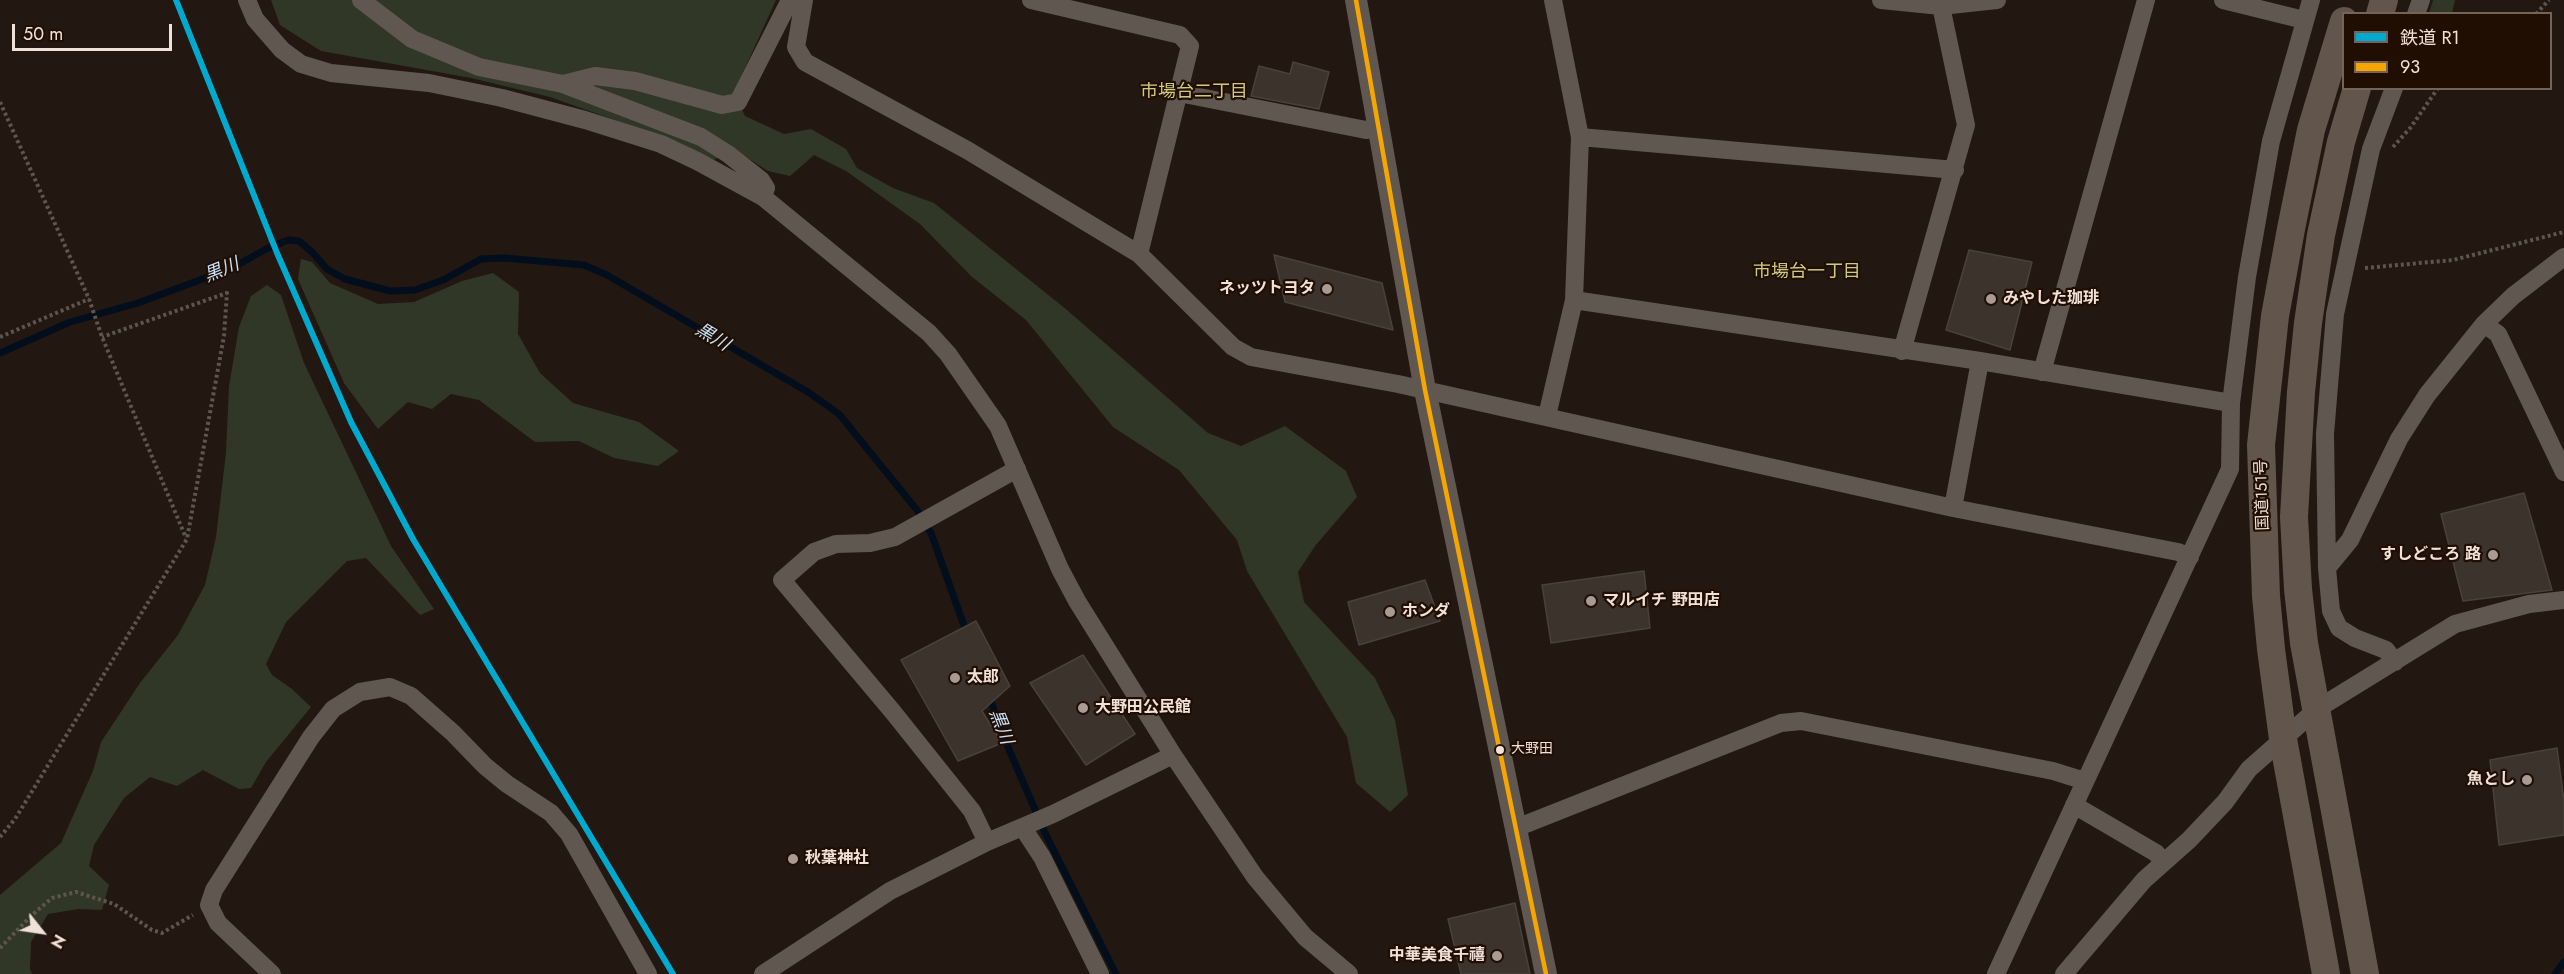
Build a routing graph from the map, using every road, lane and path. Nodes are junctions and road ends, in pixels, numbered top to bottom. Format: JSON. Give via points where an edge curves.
{"nodes":[{"id":1,"x":247,"y":0,"type":"edge"},
{"id":2,"x":361,"y":0,"type":"edge"},
{"id":3,"x":790,"y":0,"type":"edge"},
{"id":4,"x":804,"y":0,"type":"edge"},
{"id":5,"x":1031,"y":0,"type":"edge"},
{"id":6,"x":1356,"y":0,"type":"edge"},
{"id":7,"x":1553,"y":0,"type":"edge"},
{"id":8,"x":1881,"y":0,"type":"edge"},
{"id":9,"x":1996,"y":0,"type":"edge"},
{"id":10,"x":2146,"y":0,"type":"edge"},
{"id":11,"x":2223,"y":0,"type":"edge"},
{"id":12,"x":2311,"y":0,"type":"edge"},
{"id":13,"x":2549,"y":0,"type":"edge"},
{"id":14,"x":1941,"y":6,"type":"junction"},
{"id":15,"x":1095,"y":7,"type":"edge"},
{"id":16,"x":2538,"y":12,"type":"edge"},
{"id":17,"x":2304,"y":20,"type":"junction"},
{"id":18,"x":2342,"y":25,"type":"edge"},
{"id":19,"x":563,"y":84,"type":"junction"},
{"id":20,"x":2356,"y":90,"type":"edge"},
{"id":21,"x":2393,"y":90,"type":"edge"},
{"id":22,"x":2437,"y":90,"type":"edge"},
{"id":23,"x":1179,"y":93,"type":"junction"},
{"id":24,"x":0,"y":102,"type":"edge"},
{"id":25,"x":1380,"y":128,"type":"junction"},
{"id":26,"x":1580,"y":137,"type":"junction"},
{"id":27,"x":2370,"y":153,"type":"junction"},
{"id":28,"x":1955,"y":170,"type":"junction"},
{"id":29,"x":763,"y":196,"type":"junction"},
{"id":30,"x":2564,"y":232,"type":"edge"},
{"id":31,"x":1139,"y":255,"type":"junction"},
{"id":32,"x":2564,"y":257,"type":"edge"},
{"id":33,"x":2346,"y":264,"type":"junction"},
{"id":34,"x":89,"y":300,"type":"junction"},
{"id":35,"x":1574,"y":300,"type":"junction"},
{"id":36,"x":2484,"y":324,"type":"junction"},
{"id":37,"x":0,"y":337,"type":"edge"},
{"id":38,"x":102,"y":337,"type":"junction"},
{"id":39,"x":1902,"y":351,"type":"junction"},
{"id":40,"x":1980,"y":361,"type":"junction"},
{"id":41,"x":2042,"y":372,"type":"junction"},
{"id":42,"x":1425,"y":390,"type":"junction"},
{"id":43,"x":2231,"y":403,"type":"junction"},
{"id":44,"x":1547,"y":416,"type":"junction"},
{"id":45,"x":1017,"y":469,"type":"junction"},
{"id":46,"x":2564,"y":472,"type":"edge"},
{"id":47,"x":1953,"y":508,"type":"junction"},
{"id":48,"x":187,"y":539,"type":"junction"},
{"id":49,"x":2190,"y":557,"type":"junction"},
{"id":50,"x":2327,"y":568,"type":"junction"},
{"id":51,"x":2564,"y":600,"type":"edge"},
{"id":52,"x":2395,"y":662,"type":"junction"},
{"id":53,"x":2317,"y":709,"type":"junction"},
{"id":54,"x":2283,"y":739,"type":"junction"},
{"id":55,"x":1173,"y":755,"type":"junction"},
{"id":56,"x":2085,"y":781,"type":"junction"},
{"id":57,"x":2074,"y":805,"type":"junction"},
{"id":58,"x":1025,"y":827,"type":"junction"},
{"id":59,"x":1516,"y":828,"type":"junction"},
{"id":60,"x":0,"y":837,"type":"edge"},
{"id":61,"x":987,"y":842,"type":"junction"},
{"id":62,"x":2164,"y":861,"type":"junction"},
{"id":63,"x":209,"y":905,"type":"junction"},
{"id":64,"x":0,"y":948,"type":"edge"},
{"id":65,"x":272,"y":974,"type":"edge"},
{"id":66,"x":648,"y":974,"type":"edge"},
{"id":67,"x":763,"y":974,"type":"edge"},
{"id":68,"x":1100,"y":974,"type":"edge"},
{"id":69,"x":1349,"y":974,"type":"edge"},
{"id":70,"x":1546,"y":974,"type":"edge"},
{"id":71,"x":1996,"y":974,"type":"edge"},
{"id":72,"x":2064,"y":974,"type":"edge"},
{"id":73,"x":2326,"y":974,"type":"edge"},
{"id":74,"x":2365,"y":974,"type":"edge"}],
"edges":[{"from":1,"to":29,"type":"street","via":[[255,19],[282,50],[301,64],[331,73],[429,83],[585,120],[661,144]]},
{"from":2,"to":19,"type":"street","via":[[412,39],[479,67]]},
{"from":3,"to":19,"type":"street","via":[[738,102],[722,105],[635,81],[595,75]]},
{"from":4,"to":31,"type":"street","via":[[796,47],[805,62],[967,150]]},
{"from":5,"to":15,"type":"street"},
{"from":6,"to":25,"type":"street"},
{"from":7,"to":26,"type":"street"},
{"from":8,"to":14,"type":"street"},
{"from":9,"to":14,"type":"street"},
{"from":10,"to":41,"type":"street"},
{"from":11,"to":17,"type":"street"},
{"from":12,"to":17,"type":"street"},
{"from":13,"to":16,"type":"path"},
{"from":14,"to":28,"type":"street","via":[[1966,125]]},
{"from":15,"to":23,"type":"street","via":[[1180,35],[1190,46]]},
{"from":17,"to":43,"type":"street","via":[[2271,141],[2247,278]]},
{"from":18,"to":54,"type":"highway","name":"国道151号","via":[[2312,130],[2281,283],[2261,445],[2266,596]]},
{"from":19,"to":29,"type":"street","via":[[701,137],[761,180],[766,188]]},
{"from":20,"to":53,"type":"highway","name":"国道151号","via":[[2321,235],[2301,392],[2294,517],[2296,558],[2304,643]]},
{"from":21,"to":27,"type":"street"},
{"from":22,"to":27,"type":"path","via":[[2393,147],[2382,153]]},
{"from":23,"to":25,"type":"street","via":[[1366,130]]},
{"from":23,"to":31,"type":"street"},
{"from":24,"to":34,"type":"path"},
{"from":25,"to":42,"type":"street"},
{"from":26,"to":28,"type":"street"},
{"from":26,"to":35,"type":"street"},
{"from":27,"to":33,"type":"street"},
{"from":28,"to":39,"type":"street"},
{"from":29,"to":45,"type":"street","via":[[929,333],[998,426]]},
{"from":30,"to":33,"type":"path","via":[[2453,260],[2361,268]]},
{"from":31,"to":42,"type":"street","via":[[1233,348],[1251,357]]},
{"from":32,"to":36,"type":"street"},
{"from":33,"to":50,"type":"street","via":[[2335,314],[2325,434]]},
{"from":34,"to":37,"type":"path"},
{"from":34,"to":38,"type":"path"},
{"from":35,"to":39,"type":"street"},
{"from":35,"to":44,"type":"street"},
{"from":36,"to":46,"type":"street","via":[[2498,334]]},
{"from":36,"to":50,"type":"street","via":[[2410,421],[2350,540]]},
{"from":38,"to":48,"type":"path"},
{"from":38,"to":48,"type":"path","via":[[227,293],[224,336]]},
{"from":39,"to":40,"type":"street"},
{"from":40,"to":41,"type":"street"},
{"from":40,"to":47,"type":"street"},
{"from":41,"to":43,"type":"street"},
{"from":42,"to":44,"type":"street"},
{"from":42,"to":59,"type":"street"},
{"from":43,"to":49,"type":"street","via":[[2230,469]]},
{"from":44,"to":47,"type":"street"},
{"from":45,"to":55,"type":"street","via":[[1072,593]]},
{"from":45,"to":61,"type":"street","via":[[895,537],[870,543],[836,544],[814,552],[782,580],[972,811]]},
{"from":47,"to":49,"type":"street"},
{"from":48,"to":60,"type":"path","via":[[15,819]]},
{"from":49,"to":56,"type":"street"},
{"from":50,"to":52,"type":"street","via":[[2331,611],[2339,628],[2386,650]]},
{"from":51,"to":52,"type":"street","via":[[2529,604],[2455,624]]},
{"from":52,"to":53,"type":"street"},
{"from":53,"to":54,"type":"street"},
{"from":53,"to":74,"type":"highway","name":"国道151号"},
{"from":54,"to":62,"type":"street","via":[[2249,769],[2225,802]]},
{"from":54,"to":73,"type":"highway","name":"国道151号"},
{"from":55,"to":58,"type":"street"},
{"from":55,"to":69,"type":"street","via":[[1256,877],[1305,937]]},
{"from":56,"to":57,"type":"street"},
{"from":56,"to":59,"type":"street","via":[[2053,771],[1801,721],[1781,723]]},
{"from":57,"to":62,"type":"street"},
{"from":57,"to":71,"type":"street"},
{"from":58,"to":61,"type":"street"},
{"from":58,"to":68,"type":"street"},
{"from":59,"to":70,"type":"street"},
{"from":61,"to":67,"type":"street","via":[[890,891]]},
{"from":62,"to":72,"type":"street"},
{"from":63,"to":64,"type":"path","via":[[162,933],[114,904],[76,892],[52,898]]},
{"from":63,"to":65,"type":"street","via":[[218,922]]},
{"from":63,"to":66,"type":"street","via":[[250,832],[333,709],[360,692],[390,687],[411,696],[492,772],[551,813],[569,834]]}]}
